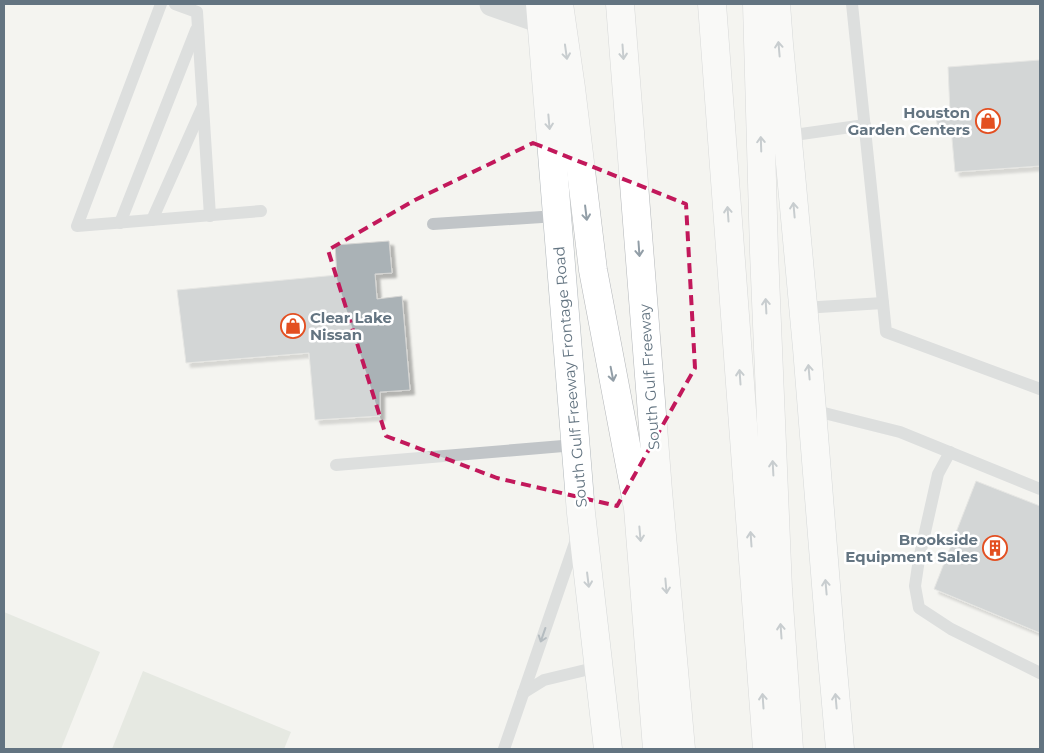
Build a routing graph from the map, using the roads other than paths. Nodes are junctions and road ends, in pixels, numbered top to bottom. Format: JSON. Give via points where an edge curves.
{"nodes":[{"id":1,"x":161,"y":4,"type":"edge"},
{"id":2,"x":175,"y":4,"type":"edge"},
{"id":3,"x":492,"y":4,"type":"edge"},
{"id":4,"x":620,"y":4,"type":"edge"},
{"id":5,"x":712,"y":4,"type":"edge"},
{"id":6,"x":757,"y":4,"type":"edge"},
{"id":7,"x":776,"y":4,"type":"edge"},
{"id":8,"x":852,"y":4,"type":"edge"},
{"id":9,"x":547,"y":9,"type":"edge"},
{"id":10,"x":198,"y":25,"type":"junction"},
{"id":11,"x":203,"y":106,"type":"junction"},
{"id":12,"x":865,"y":125,"type":"junction"},
{"id":13,"x":787,"y":136,"type":"junction"},
{"id":14,"x":261,"y":211,"type":"dead end"},
{"id":15,"x":210,"y":216,"type":"junction"},
{"id":16,"x":557,"y":216,"type":"junction"},
{"id":17,"x":152,"y":220,"type":"junction"},
{"id":18,"x":120,"y":223,"type":"junction"},
{"id":19,"x":433,"y":224,"type":"dead end"},
{"id":20,"x":883,"y":303,"type":"junction"},
{"id":21,"x":803,"y":308,"type":"junction"},
{"id":22,"x":1040,"y":389,"type":"edge"},
{"id":23,"x":812,"y":410,"type":"junction"},
{"id":24,"x":576,"y":445,"type":"junction"},
{"id":25,"x":950,"y":452,"type":"junction"},
{"id":26,"x":336,"y":465,"type":"dead end"},
{"id":27,"x":1040,"y":489,"type":"edge"},
{"id":28,"x":582,"y":523,"type":"junction"},
{"id":29,"x":598,"y":667,"type":"junction"},
{"id":30,"x":1040,"y":673,"type":"edge"},
{"id":31,"x":523,"y":693,"type":"junction"},
{"id":32,"x":504,"y":749,"type":"edge"},
{"id":33,"x":608,"y":749,"type":"edge"},
{"id":34,"x":657,"y":749,"type":"edge"},
{"id":35,"x":681,"y":749,"type":"edge"},
{"id":36,"x":767,"y":749,"type":"edge"},
{"id":37,"x":789,"y":749,"type":"edge"},
{"id":38,"x":840,"y":749,"type":"edge"}],
"edges":[{"from":1,"to":18,"type":"lane","via":[[77,226]]},
{"from":2,"to":10,"type":"lane","via":[[197,12]]},
{"from":3,"to":9,"type":"street"},
{"from":4,"to":35,"type":"main road","name":"South Gulf Freeway","one_way":true},
{"from":36,"to":5,"type":"main road","one_way":true},
{"from":37,"to":6,"type":"main road","one_way":true,"via":[[778,588]]},
{"from":13,"to":7,"type":"main road","one_way":true},
{"from":8,"to":12,"type":"lane"},
{"from":9,"to":16,"type":"main road","name":"South Gulf Freeway Frontage Road","one_way":true},
{"from":9,"to":34,"type":"main road","one_way":true,"via":[[571,88],[592,270],[638,508]]},
{"from":10,"to":11,"type":"lane"},
{"from":10,"to":18,"type":"lane"},
{"from":11,"to":15,"type":"lane"},
{"from":11,"to":17,"type":"lane"},
{"from":12,"to":13,"type":"lane"},
{"from":12,"to":20,"type":"lane"},
{"from":21,"to":13,"type":"main road","one_way":true},
{"from":14,"to":15,"type":"lane"},
{"from":15,"to":17,"type":"lane"},
{"from":16,"to":19,"type":"lane"},
{"from":16,"to":24,"type":"main road","name":"South Gulf Freeway Frontage Road"},
{"from":17,"to":18,"type":"lane"},
{"from":20,"to":21,"type":"lane"},
{"from":20,"to":22,"type":"lane","via":[[886,332]]},
{"from":23,"to":21,"type":"main road","one_way":true},
{"from":23,"to":25,"type":"lane","via":[[900,432]]},
{"from":38,"to":23,"type":"main road","one_way":true},
{"from":24,"to":26,"type":"lane"},
{"from":24,"to":28,"type":"main road","name":"South Gulf Freeway Frontage Road"},
{"from":25,"to":27,"type":"lane"},
{"from":25,"to":30,"type":"lane","via":[[938,474],[919,559],[915,586],[919,608],[951,629]]},
{"from":28,"to":29,"type":"main road","name":"South Gulf Freeway Frontage Road","one_way":true},
{"from":28,"to":31,"type":"lane","one_way":true},
{"from":29,"to":31,"type":"lane","via":[[544,680]]},
{"from":29,"to":33,"type":"main road","name":"South Gulf Freeway Frontage Road"},
{"from":31,"to":32,"type":"lane"}]}
